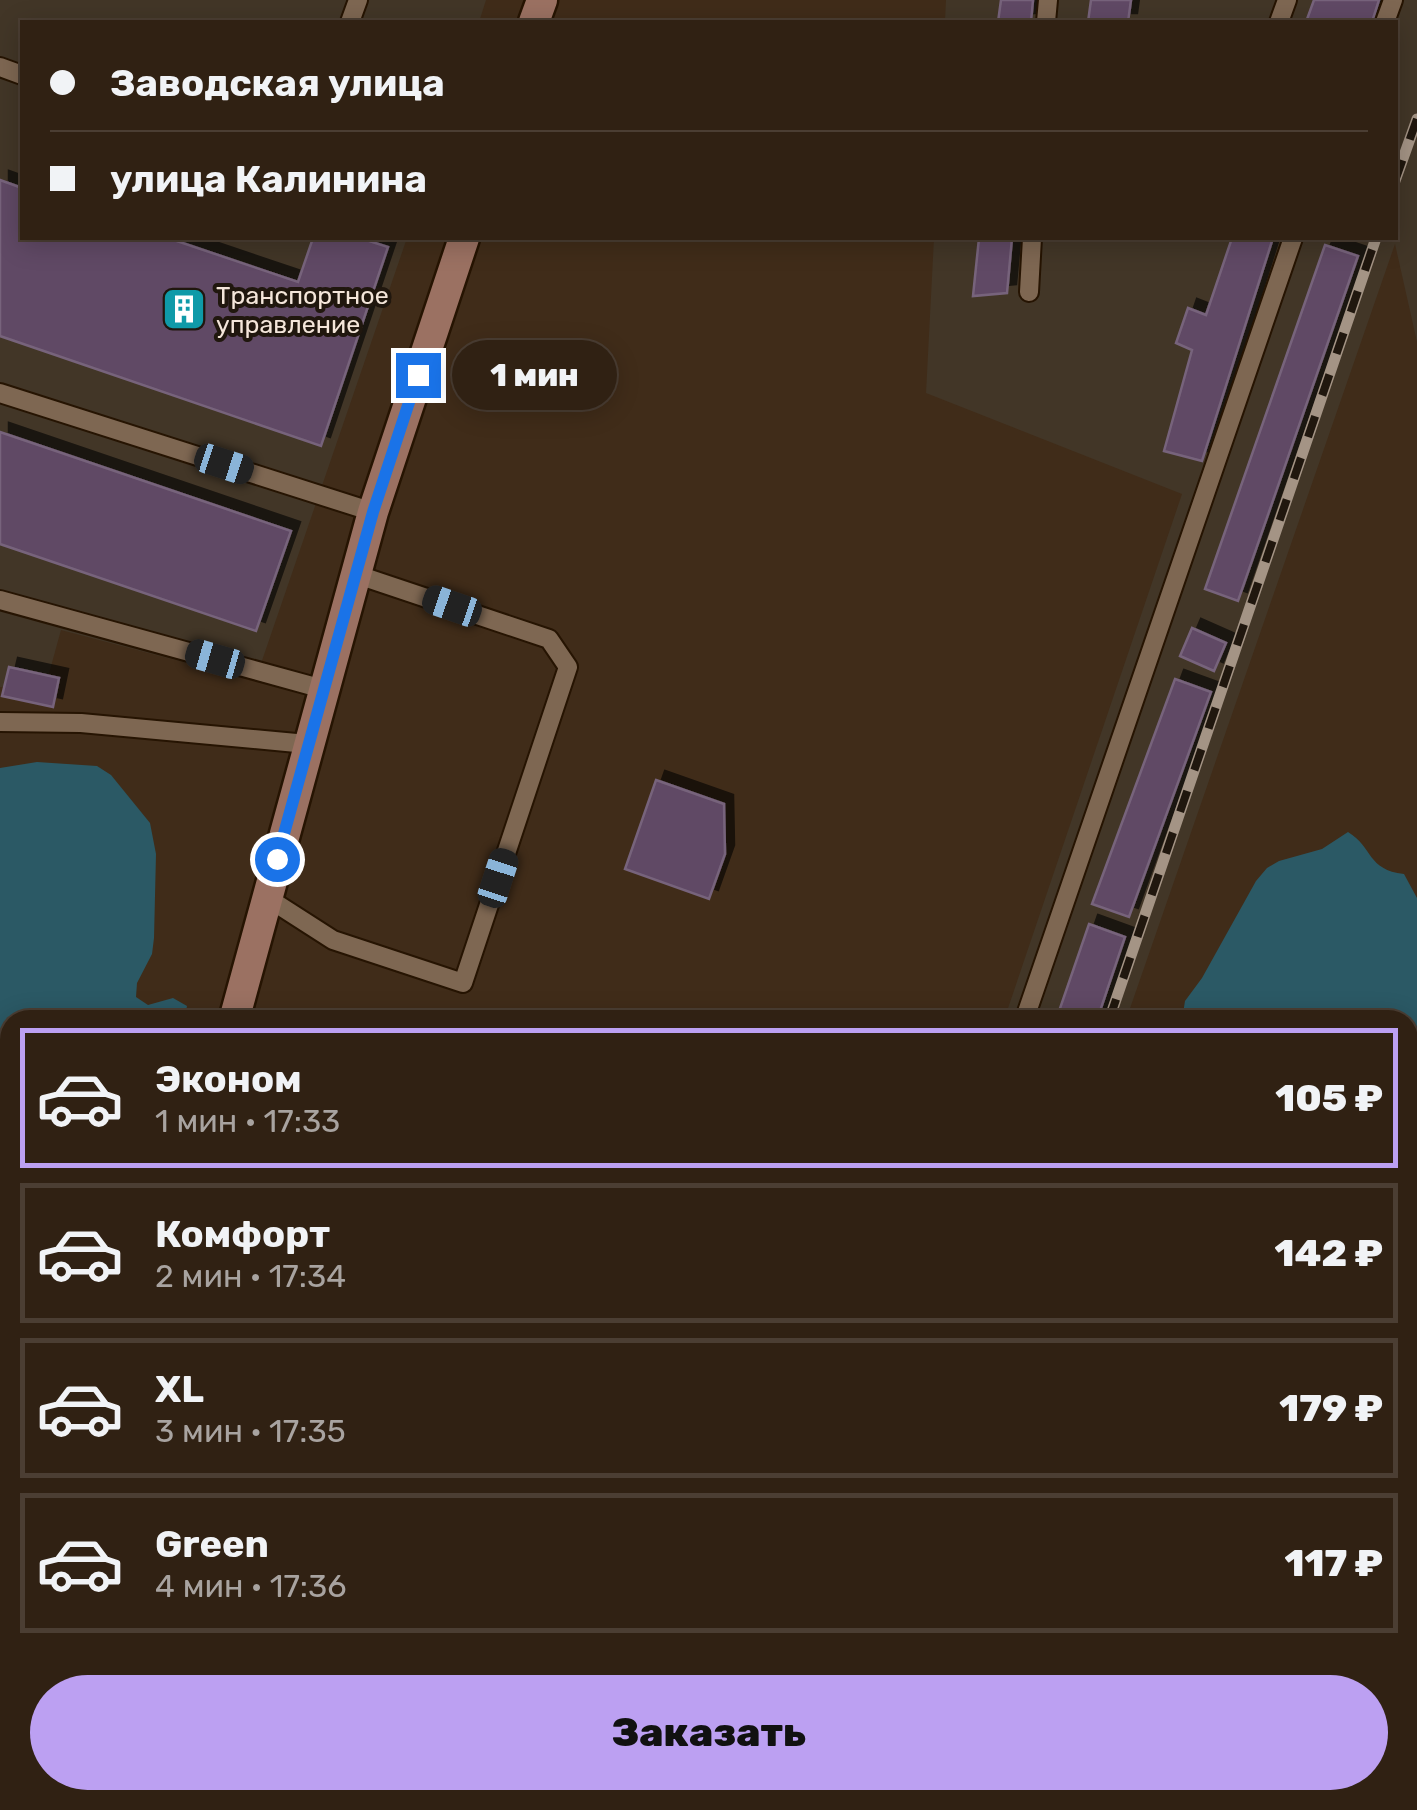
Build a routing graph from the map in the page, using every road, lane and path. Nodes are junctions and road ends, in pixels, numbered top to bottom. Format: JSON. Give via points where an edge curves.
{"nodes":[{"id":1,"x":463,"y":240,"type":"edge"},
{"id":2,"x":1032,"y":240,"type":"edge"},
{"id":3,"x":1292,"y":240,"type":"edge"},
{"id":4,"x":1029,"y":292,"type":"dead end"},
{"id":5,"x":0,"y":393,"type":"edge"},
{"id":6,"x":373,"y":512,"type":"junction"},
{"id":7,"x":355,"y":574,"type":"junction"},
{"id":8,"x":0,"y":600,"type":"edge"},
{"id":9,"x":323,"y":689,"type":"junction"},
{"id":10,"x":0,"y":722,"type":"edge"},
{"id":11,"x":308,"y":744,"type":"junction"},
{"id":12,"x":266,"y":898,"type":"junction"},
{"id":13,"x":237,"y":1010,"type":"edge"},
{"id":14,"x":1029,"y":1010,"type":"edge"}],
"edges":[{"from":1,"to":6,"type":"street"},
{"from":2,"to":4,"type":"lane"},
{"from":3,"to":14,"type":"lane"},
{"from":5,"to":6,"type":"lane"},
{"from":6,"to":7,"type":"street"},
{"from":7,"to":9,"type":"street"},
{"from":7,"to":12,"type":"lane","via":[[549,639],[568,666],[463,983],[333,940]]},
{"from":8,"to":9,"type":"lane"},
{"from":9,"to":11,"type":"street"},
{"from":10,"to":11,"type":"lane"},
{"from":11,"to":12,"type":"street"},
{"from":12,"to":13,"type":"street"}]}
